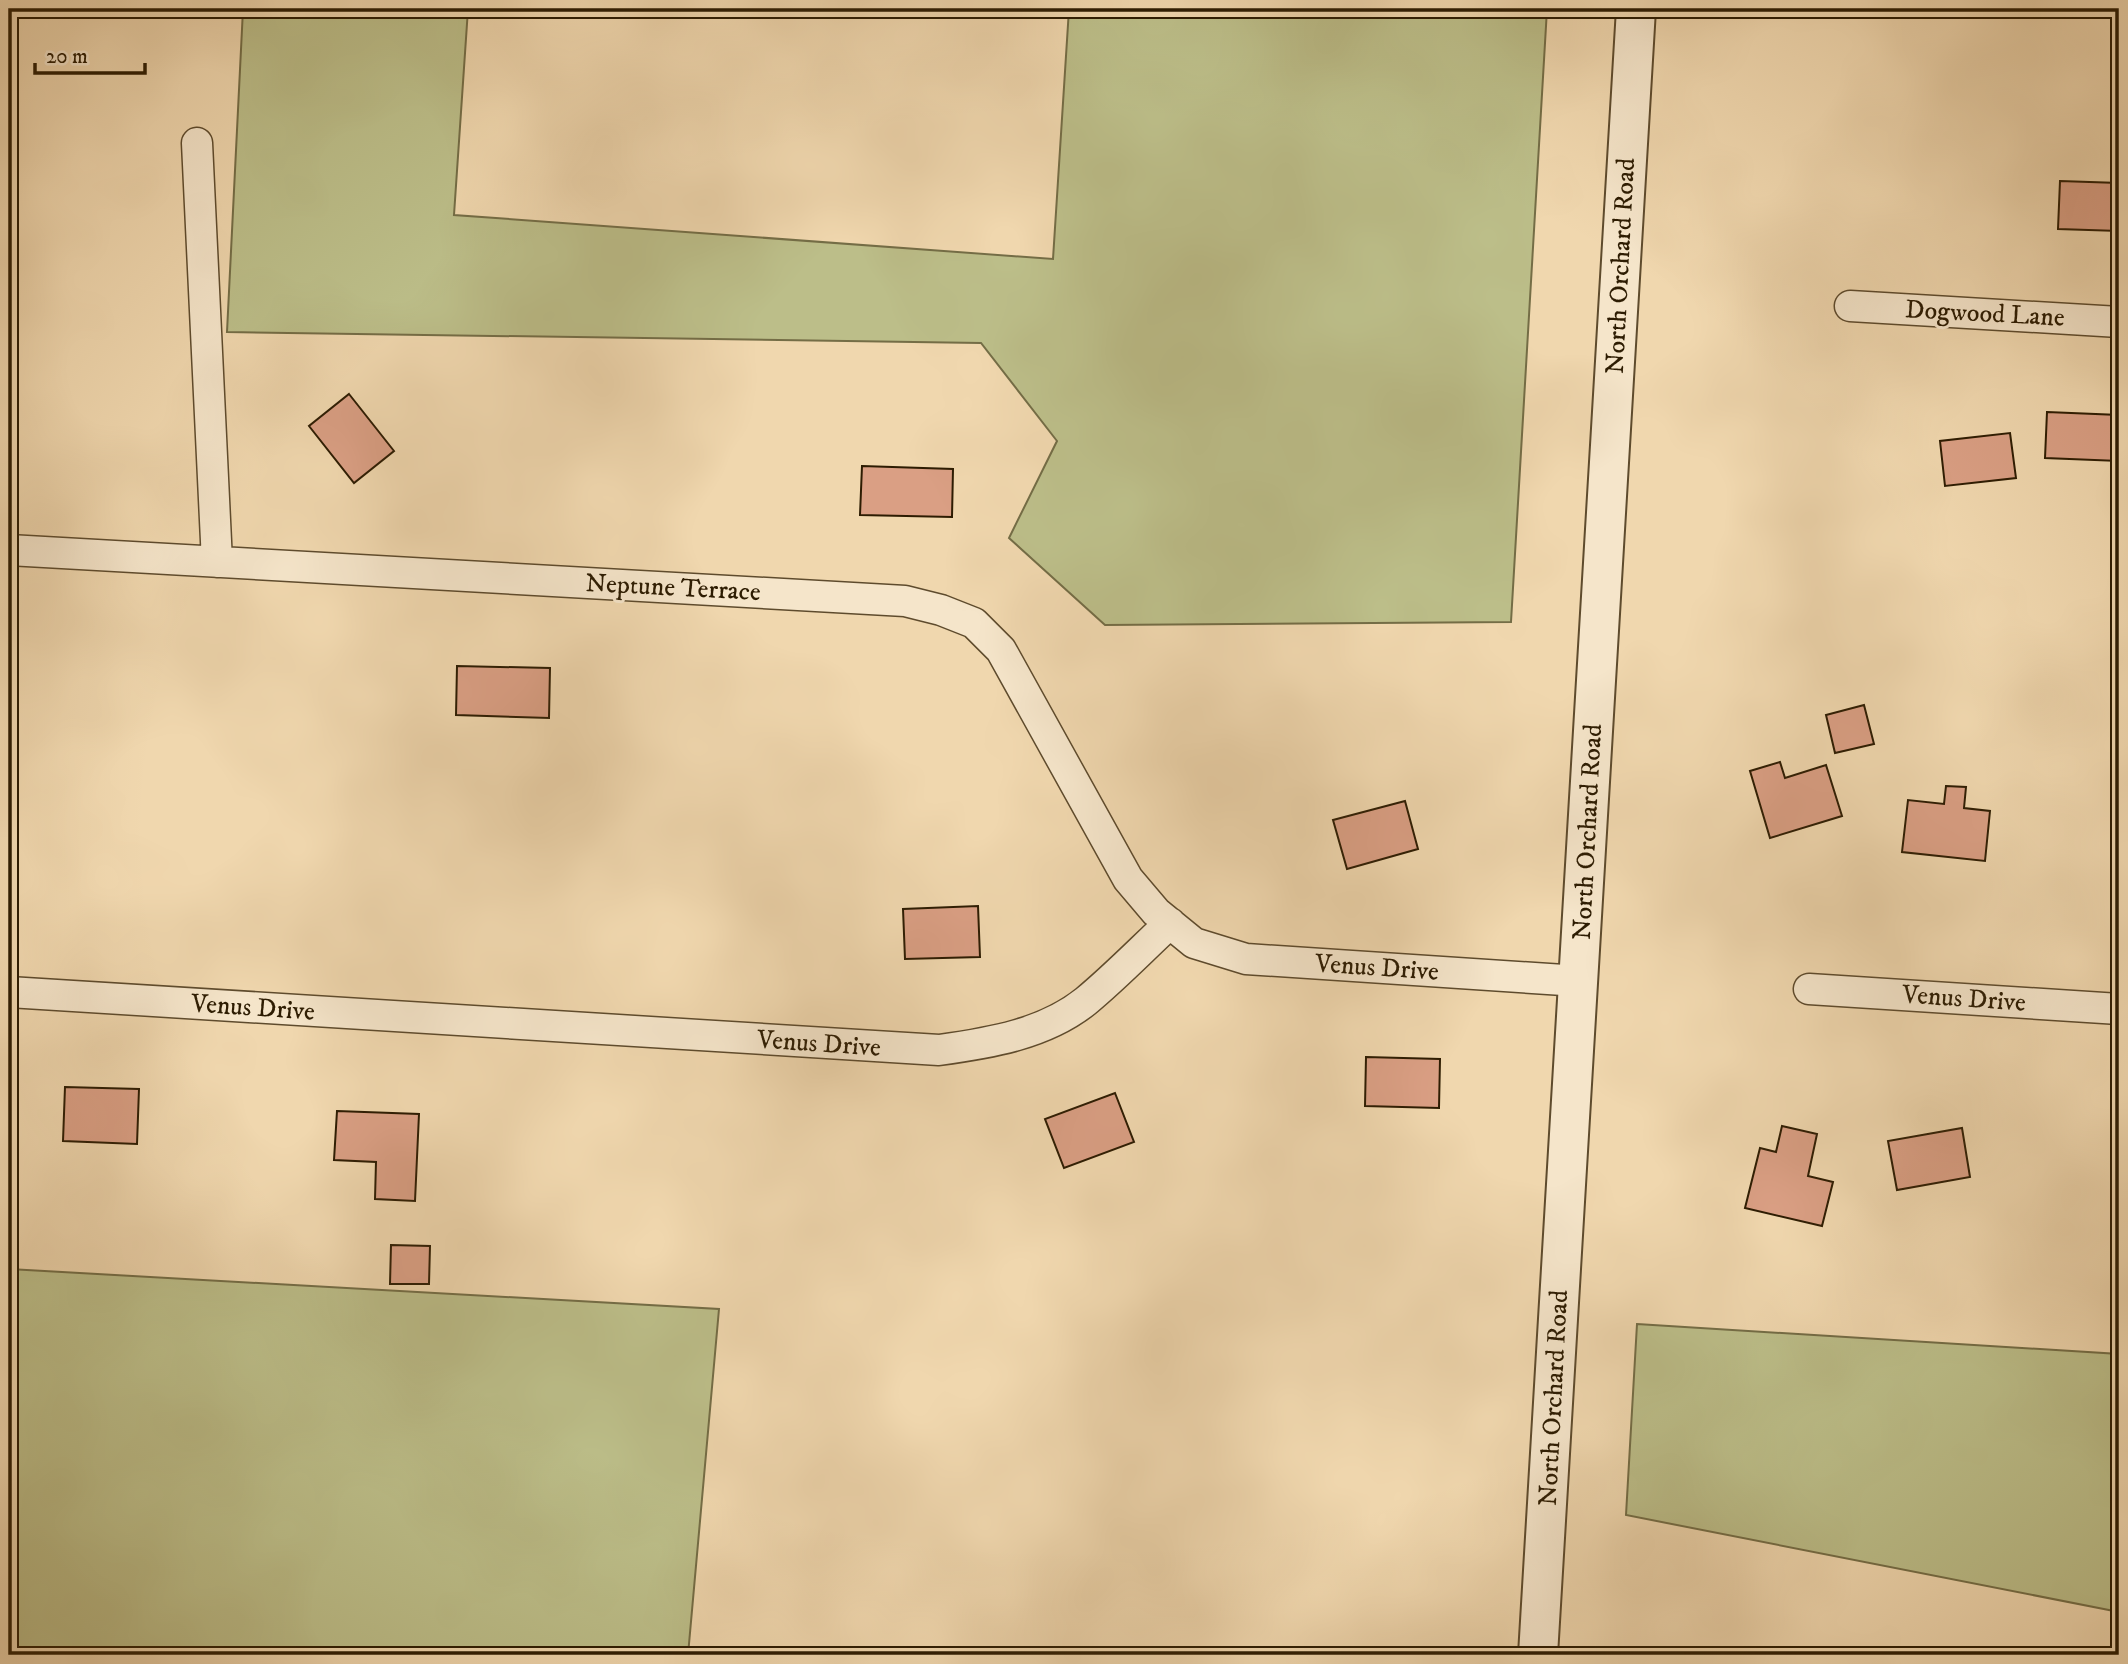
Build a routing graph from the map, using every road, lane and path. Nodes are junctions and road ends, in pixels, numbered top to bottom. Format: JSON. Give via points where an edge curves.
{"nodes":[{"id":1,"x":1636,"y":9,"type":"edge"},
{"id":2,"x":197,"y":143,"type":"dead end"},
{"id":3,"x":1850,"y":306,"type":"dead end"},
{"id":4,"x":2119,"y":321,"type":"edge"},
{"id":5,"x":9,"y":550,"type":"edge"},
{"id":6,"x":217,"y":562,"type":"junction"},
{"id":7,"x":1170,"y":923,"type":"junction"},
{"id":8,"x":1579,"y":981,"type":"junction"},
{"id":9,"x":1810,"y":989,"type":"dead end"},
{"id":10,"x":9,"y":992,"type":"edge"},
{"id":11,"x":2119,"y":1009,"type":"edge"},
{"id":12,"x":1538,"y":1655,"type":"edge"}],
"edges":[{"from":1,"to":8,"type":"street","name":"North Orchard Road"},
{"from":2,"to":6,"type":"street"},
{"from":3,"to":4,"type":"street","name":"Dogwood Lane"},
{"from":5,"to":6,"type":"street","name":"Neptune Terrace"},
{"from":6,"to":7,"type":"street","name":"Neptune Terrace","via":[[905,601],[941,610],[974,623],[1001,650],[1129,879]]},
{"from":7,"to":8,"type":"street","name":"Venus Drive","via":[[1194,943],[1246,959]]},
{"from":7,"to":10,"type":"street","name":"Venus Drive","via":[[1084,1002],[1040,1027],[990,1043],[939,1050]]},
{"from":8,"to":12,"type":"street","name":"North Orchard Road"},
{"from":9,"to":11,"type":"street","name":"Venus Drive"}]}
